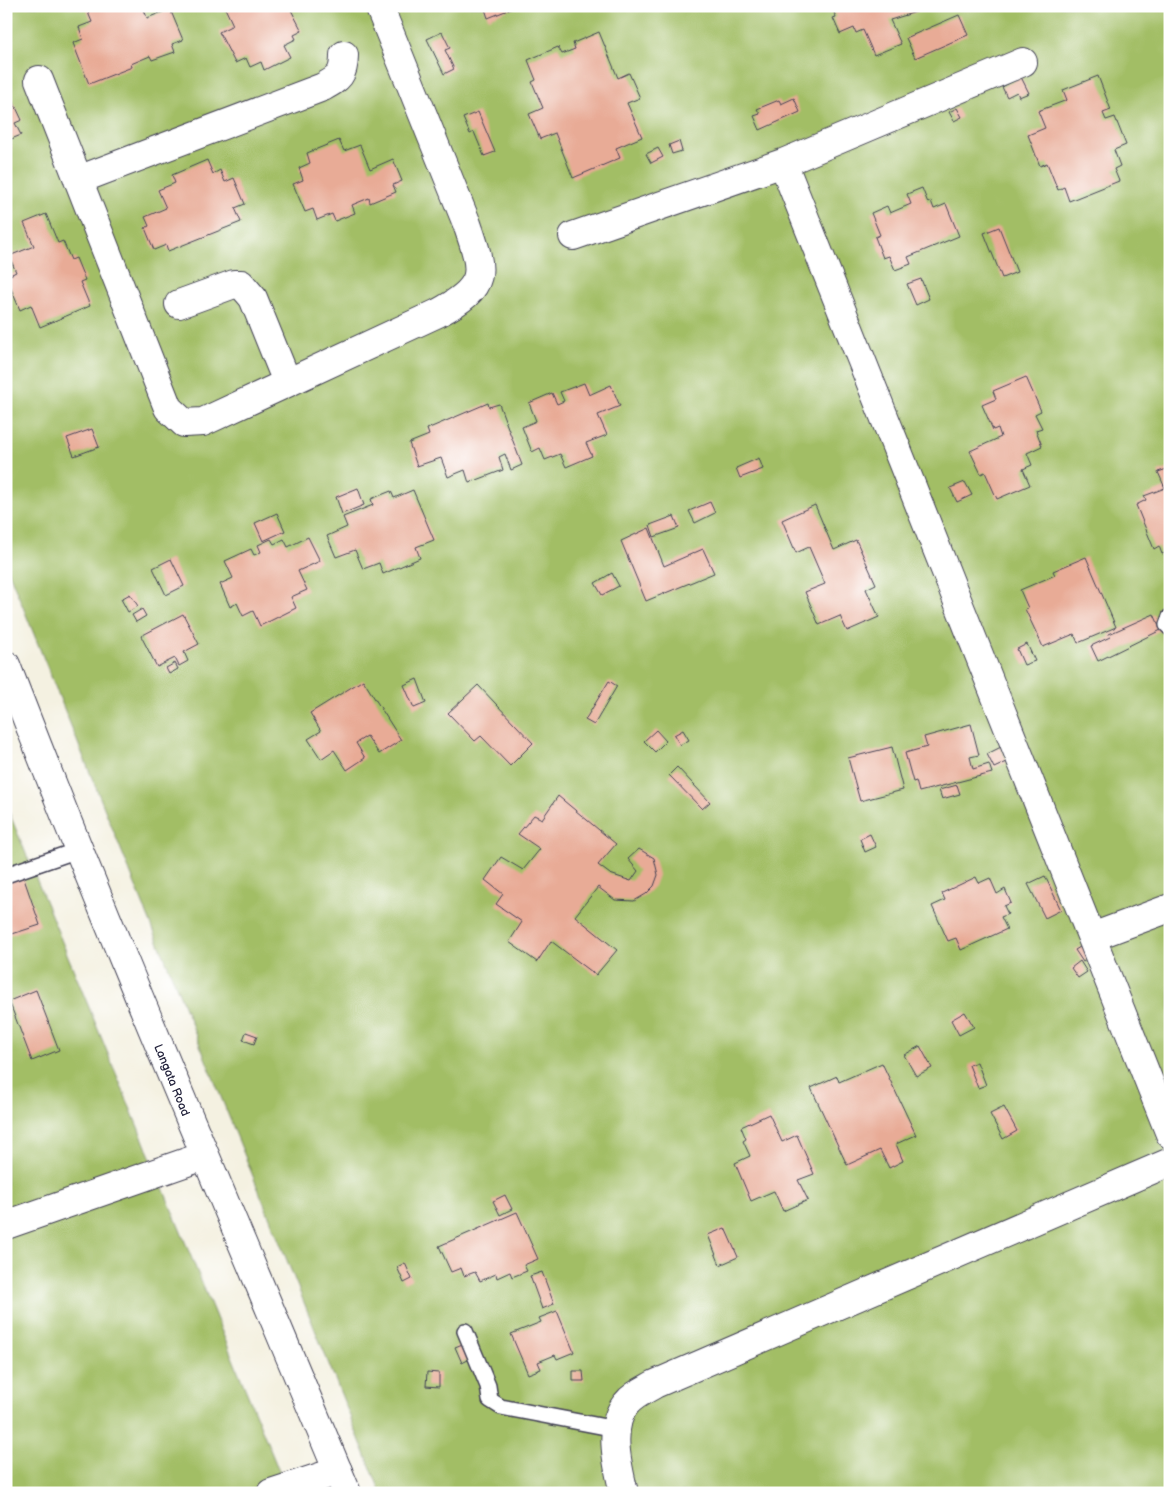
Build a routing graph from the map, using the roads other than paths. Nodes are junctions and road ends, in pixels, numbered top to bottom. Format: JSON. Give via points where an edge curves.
{"nodes":[{"id":1,"x":379,"y":6,"type":"edge"},
{"id":2,"x":344,"y":55,"type":"dead end"},
{"id":3,"x":1023,"y":62,"type":"dead end"},
{"id":4,"x":39,"y":80,"type":"dead end"},
{"id":5,"x":783,"y":163,"type":"junction"},
{"id":6,"x":78,"y":180,"type":"junction"},
{"id":7,"x":573,"y":236,"type":"dead end"},
{"id":8,"x":179,"y":304,"type":"dead end"},
{"id":9,"x":287,"y":382,"type":"junction"},
{"id":10,"x":1170,"y":617,"type":"edge"},
{"id":11,"x":1170,"y":628,"type":"edge"},
{"id":12,"x":6,"y":665,"type":"edge"},
{"id":13,"x":78,"y":850,"type":"junction"},
{"id":14,"x":6,"y":875,"type":"edge"},
{"id":15,"x":1170,"y":908,"type":"edge"},
{"id":16,"x":1092,"y":937,"type":"junction"},
{"id":17,"x":1170,"y":1134,"type":"edge"},
{"id":18,"x":204,"y":1156,"type":"junction"},
{"id":19,"x":1170,"y":1162,"type":"edge"},
{"id":20,"x":6,"y":1225,"type":"edge"},
{"id":21,"x":465,"y":1331,"type":"dead end"},
{"id":22,"x":616,"y":1429,"type":"junction"},
{"id":23,"x":342,"y":1482,"type":"edge"},
{"id":24,"x":271,"y":1493,"type":"edge"},
{"id":25,"x":624,"y":1493,"type":"edge"}],
"edges":[{"from":1,"to":9,"type":"street","via":[[463,215],[480,271],[470,291],[457,302]]},
{"from":2,"to":6,"type":"street","via":[[344,69],[337,79],[323,87]]},
{"from":3,"to":5,"type":"street"},
{"from":4,"to":6,"type":"street"},
{"from":5,"to":7,"type":"street"},
{"from":5,"to":16,"type":"street"},
{"from":6,"to":9,"type":"street","via":[[168,408],[184,423],[203,422]]},
{"from":8,"to":9,"type":"street","via":[[241,284],[253,298]]},
{"from":10,"to":11,"type":"lane","via":[[1166,624]]},
{"from":12,"to":13,"type":"street","name":"Langata Road"},
{"from":13,"to":14,"type":"lane"},
{"from":13,"to":18,"type":"street","name":"Langata Road"},
{"from":15,"to":16,"type":"street"},
{"from":16,"to":17,"type":"street"},
{"from":18,"to":20,"type":"street"},
{"from":18,"to":23,"type":"street","name":"Langata Road"},
{"from":19,"to":22,"type":"street","via":[[655,1384],[626,1404],[618,1416]]},
{"from":21,"to":22,"type":"lane","via":[[488,1386],[490,1400],[501,1407]]},
{"from":22,"to":25,"type":"street"},
{"from":23,"to":24,"type":"street"}]}
